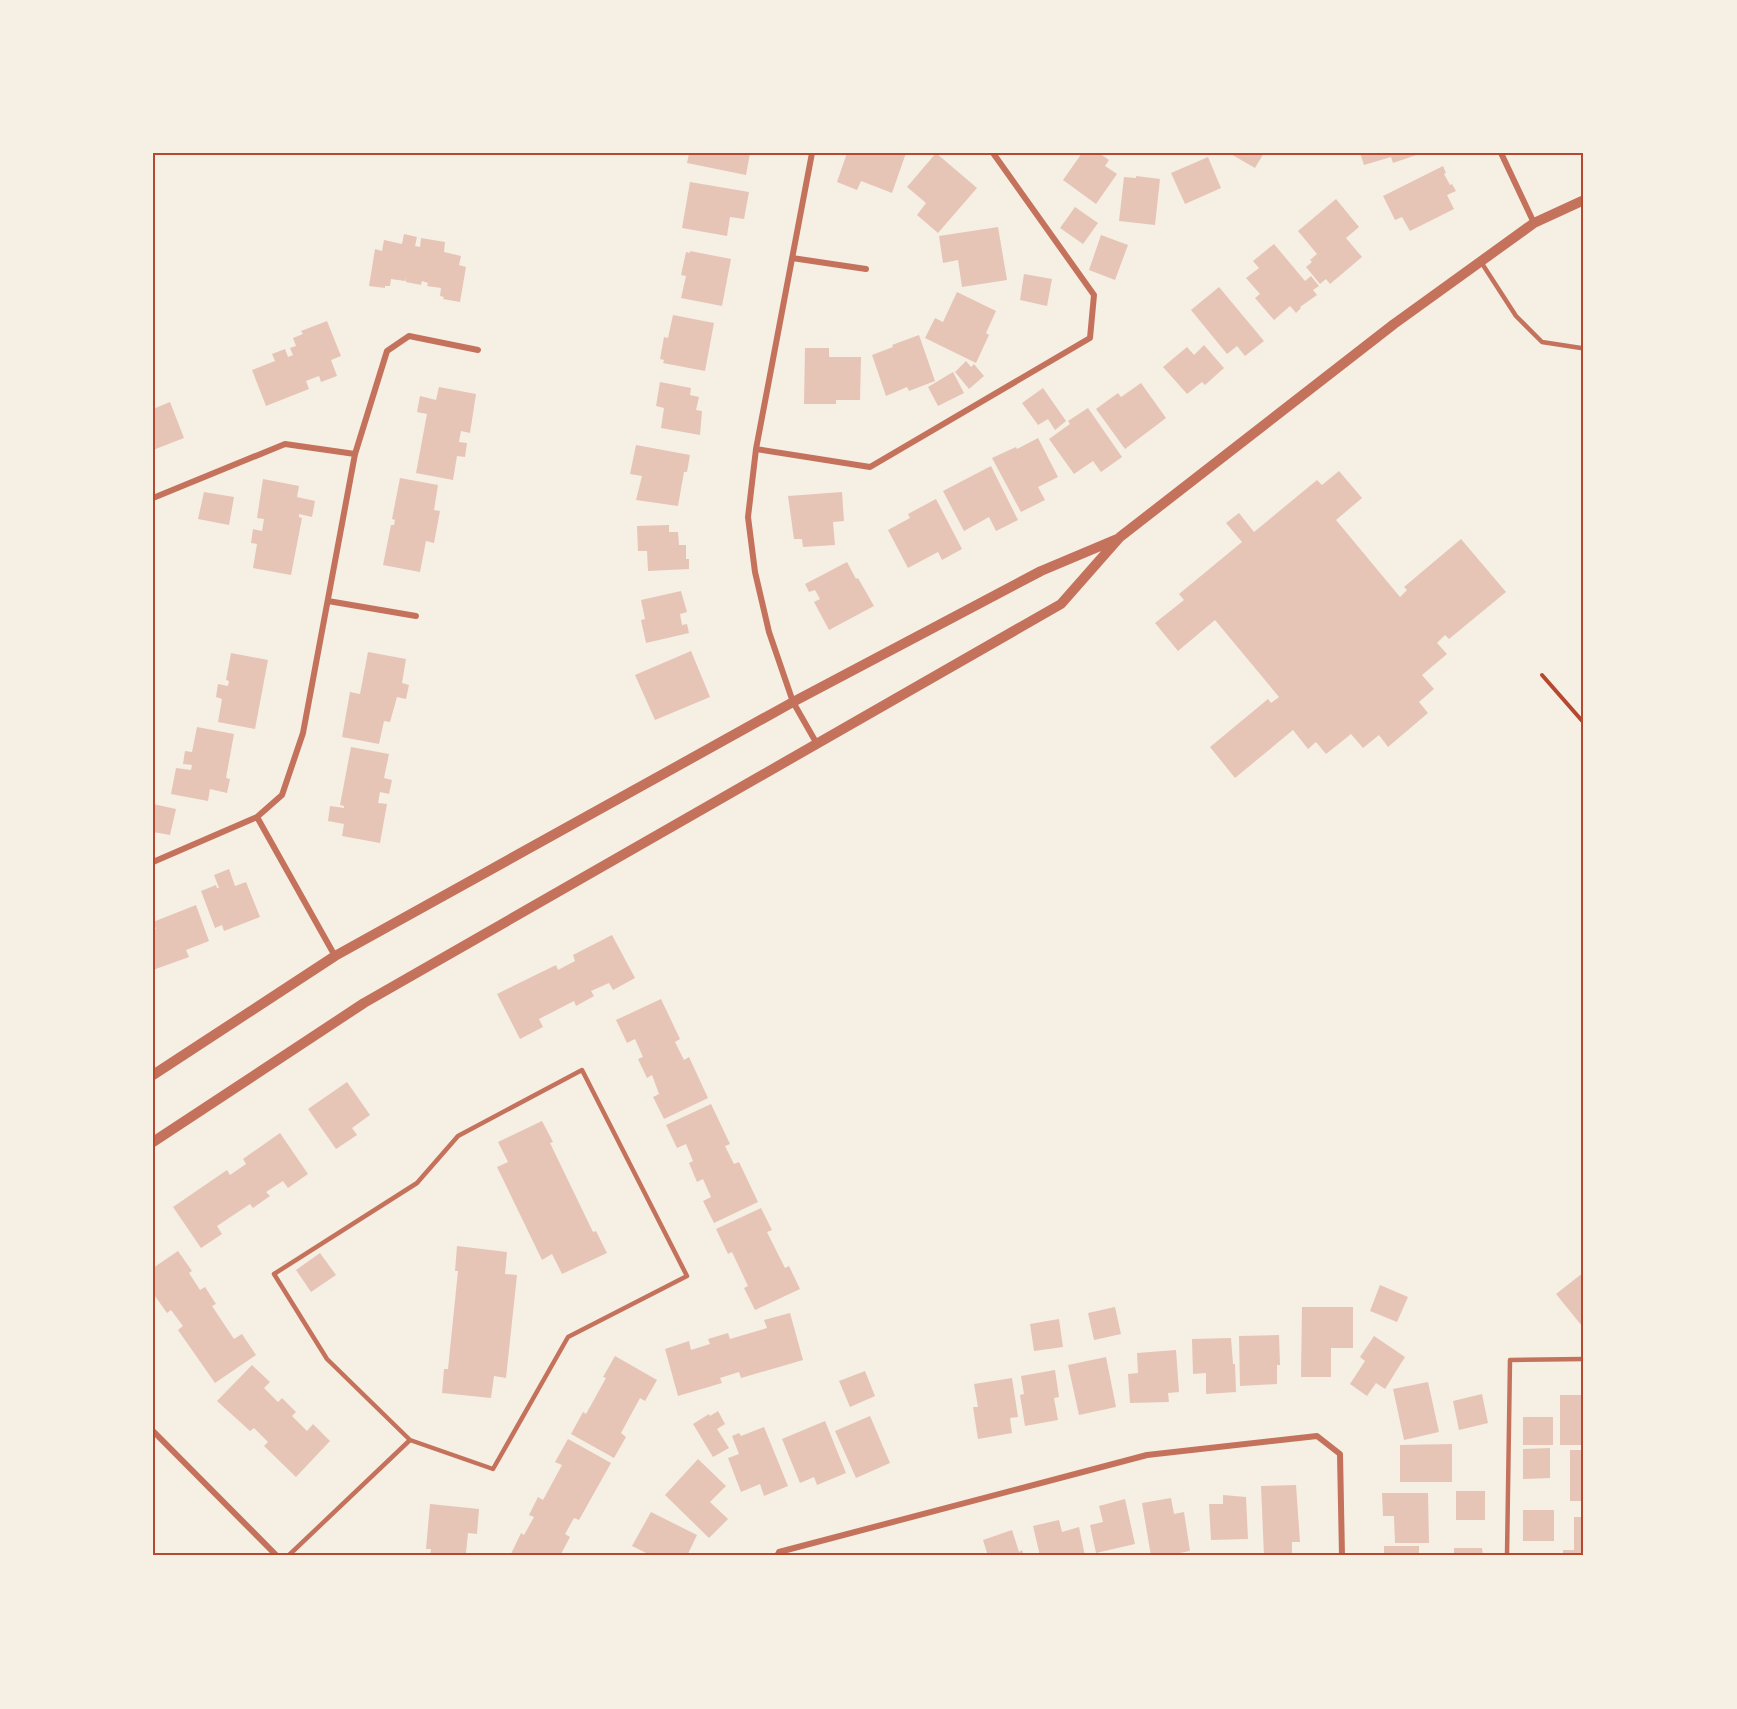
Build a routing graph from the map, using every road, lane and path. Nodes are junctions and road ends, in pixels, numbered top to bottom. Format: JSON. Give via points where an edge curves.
{"nodes":[{"id":1,"x":812,"y":153,"type":"edge"},
{"id":2,"x":993,"y":153,"type":"edge"},
{"id":3,"x":1501,"y":153,"type":"edge"},
{"id":4,"x":1584,"y":200,"type":"edge"},
{"id":5,"x":1534,"y":223,"type":"junction"},
{"id":6,"x":792,"y":258,"type":"junction"},
{"id":7,"x":1480,"y":260,"type":"junction"},
{"id":8,"x":866,"y":269,"type":"dead end"},
{"id":9,"x":1584,"y":346,"type":"edge"},
{"id":10,"x":478,"y":350,"type":"dead end"},
{"id":11,"x":756,"y":449,"type":"junction"},
{"id":12,"x":355,"y":454,"type":"junction"},
{"id":13,"x":153,"y":498,"type":"edge"},
{"id":14,"x":1120,"y":537,"type":"junction"},
{"id":15,"x":328,"y":601,"type":"junction"},
{"id":16,"x":416,"y":616,"type":"dead end"},
{"id":17,"x":1542,"y":675,"type":"dead end"},
{"id":18,"x":793,"y":702,"type":"junction"},
{"id":19,"x":1584,"y":723,"type":"edge"},
{"id":20,"x":817,"y":745,"type":"junction"},
{"id":21,"x":257,"y":818,"type":"junction"},
{"id":22,"x":153,"y":862,"type":"edge"},
{"id":23,"x":336,"y":956,"type":"junction"},
{"id":24,"x":153,"y":1075,"type":"edge"},
{"id":25,"x":153,"y":1142,"type":"edge"},
{"id":26,"x":1584,"y":1359,"type":"edge"},
{"id":27,"x":153,"y":1431,"type":"edge"},
{"id":28,"x":410,"y":1440,"type":"junction"},
{"id":29,"x":277,"y":1556,"type":"edge"},
{"id":30,"x":288,"y":1556,"type":"edge"},
{"id":31,"x":777,"y":1556,"type":"edge"},
{"id":32,"x":1342,"y":1556,"type":"edge"},
{"id":33,"x":1507,"y":1556,"type":"edge"}],
"edges":[{"from":1,"to":6,"type":"street"},
{"from":2,"to":11,"type":"street","via":[[1094,295],[1090,338],[870,466]]},
{"from":3,"to":5,"type":"street"},
{"from":4,"to":5,"type":"street"},
{"from":5,"to":7,"type":"street"},
{"from":6,"to":8,"type":"street"},
{"from":6,"to":11,"type":"street"},
{"from":7,"to":9,"type":"lane","via":[[1516,316],[1542,342]]},
{"from":7,"to":14,"type":"street"},
{"from":10,"to":12,"type":"street","via":[[409,336],[387,351]]},
{"from":11,"to":18,"type":"street","via":[[747,517],[754,572],[768,632]]},
{"from":12,"to":13,"type":"street","via":[[285,444]]},
{"from":12,"to":15,"type":"street"},
{"from":14,"to":18,"type":"street","via":[[1041,571]]},
{"from":14,"to":20,"type":"street","via":[[1061,604]]},
{"from":15,"to":16,"type":"street"},
{"from":15,"to":21,"type":"street","via":[[303,733],[282,795]]},
{"from":17,"to":19,"type":"path"},
{"from":18,"to":20,"type":"street"},
{"from":18,"to":23,"type":"street"},
{"from":20,"to":25,"type":"street","via":[[364,1003]]},
{"from":21,"to":22,"type":"street"},
{"from":21,"to":23,"type":"street"},
{"from":23,"to":24,"type":"street"},
{"from":26,"to":33,"type":"lane","via":[[1510,1360]]},
{"from":27,"to":29,"type":"street"},
{"from":28,"to":28,"type":"lane","via":[[493,1469],[568,1337],[687,1276],[582,1070],[458,1136],[417,1183],[274,1274],[327,1359]]},
{"from":28,"to":30,"type":"lane"},
{"from":31,"to":32,"type":"street","via":[[778,1552],[1147,1455],[1317,1436],[1340,1454]]}]}
